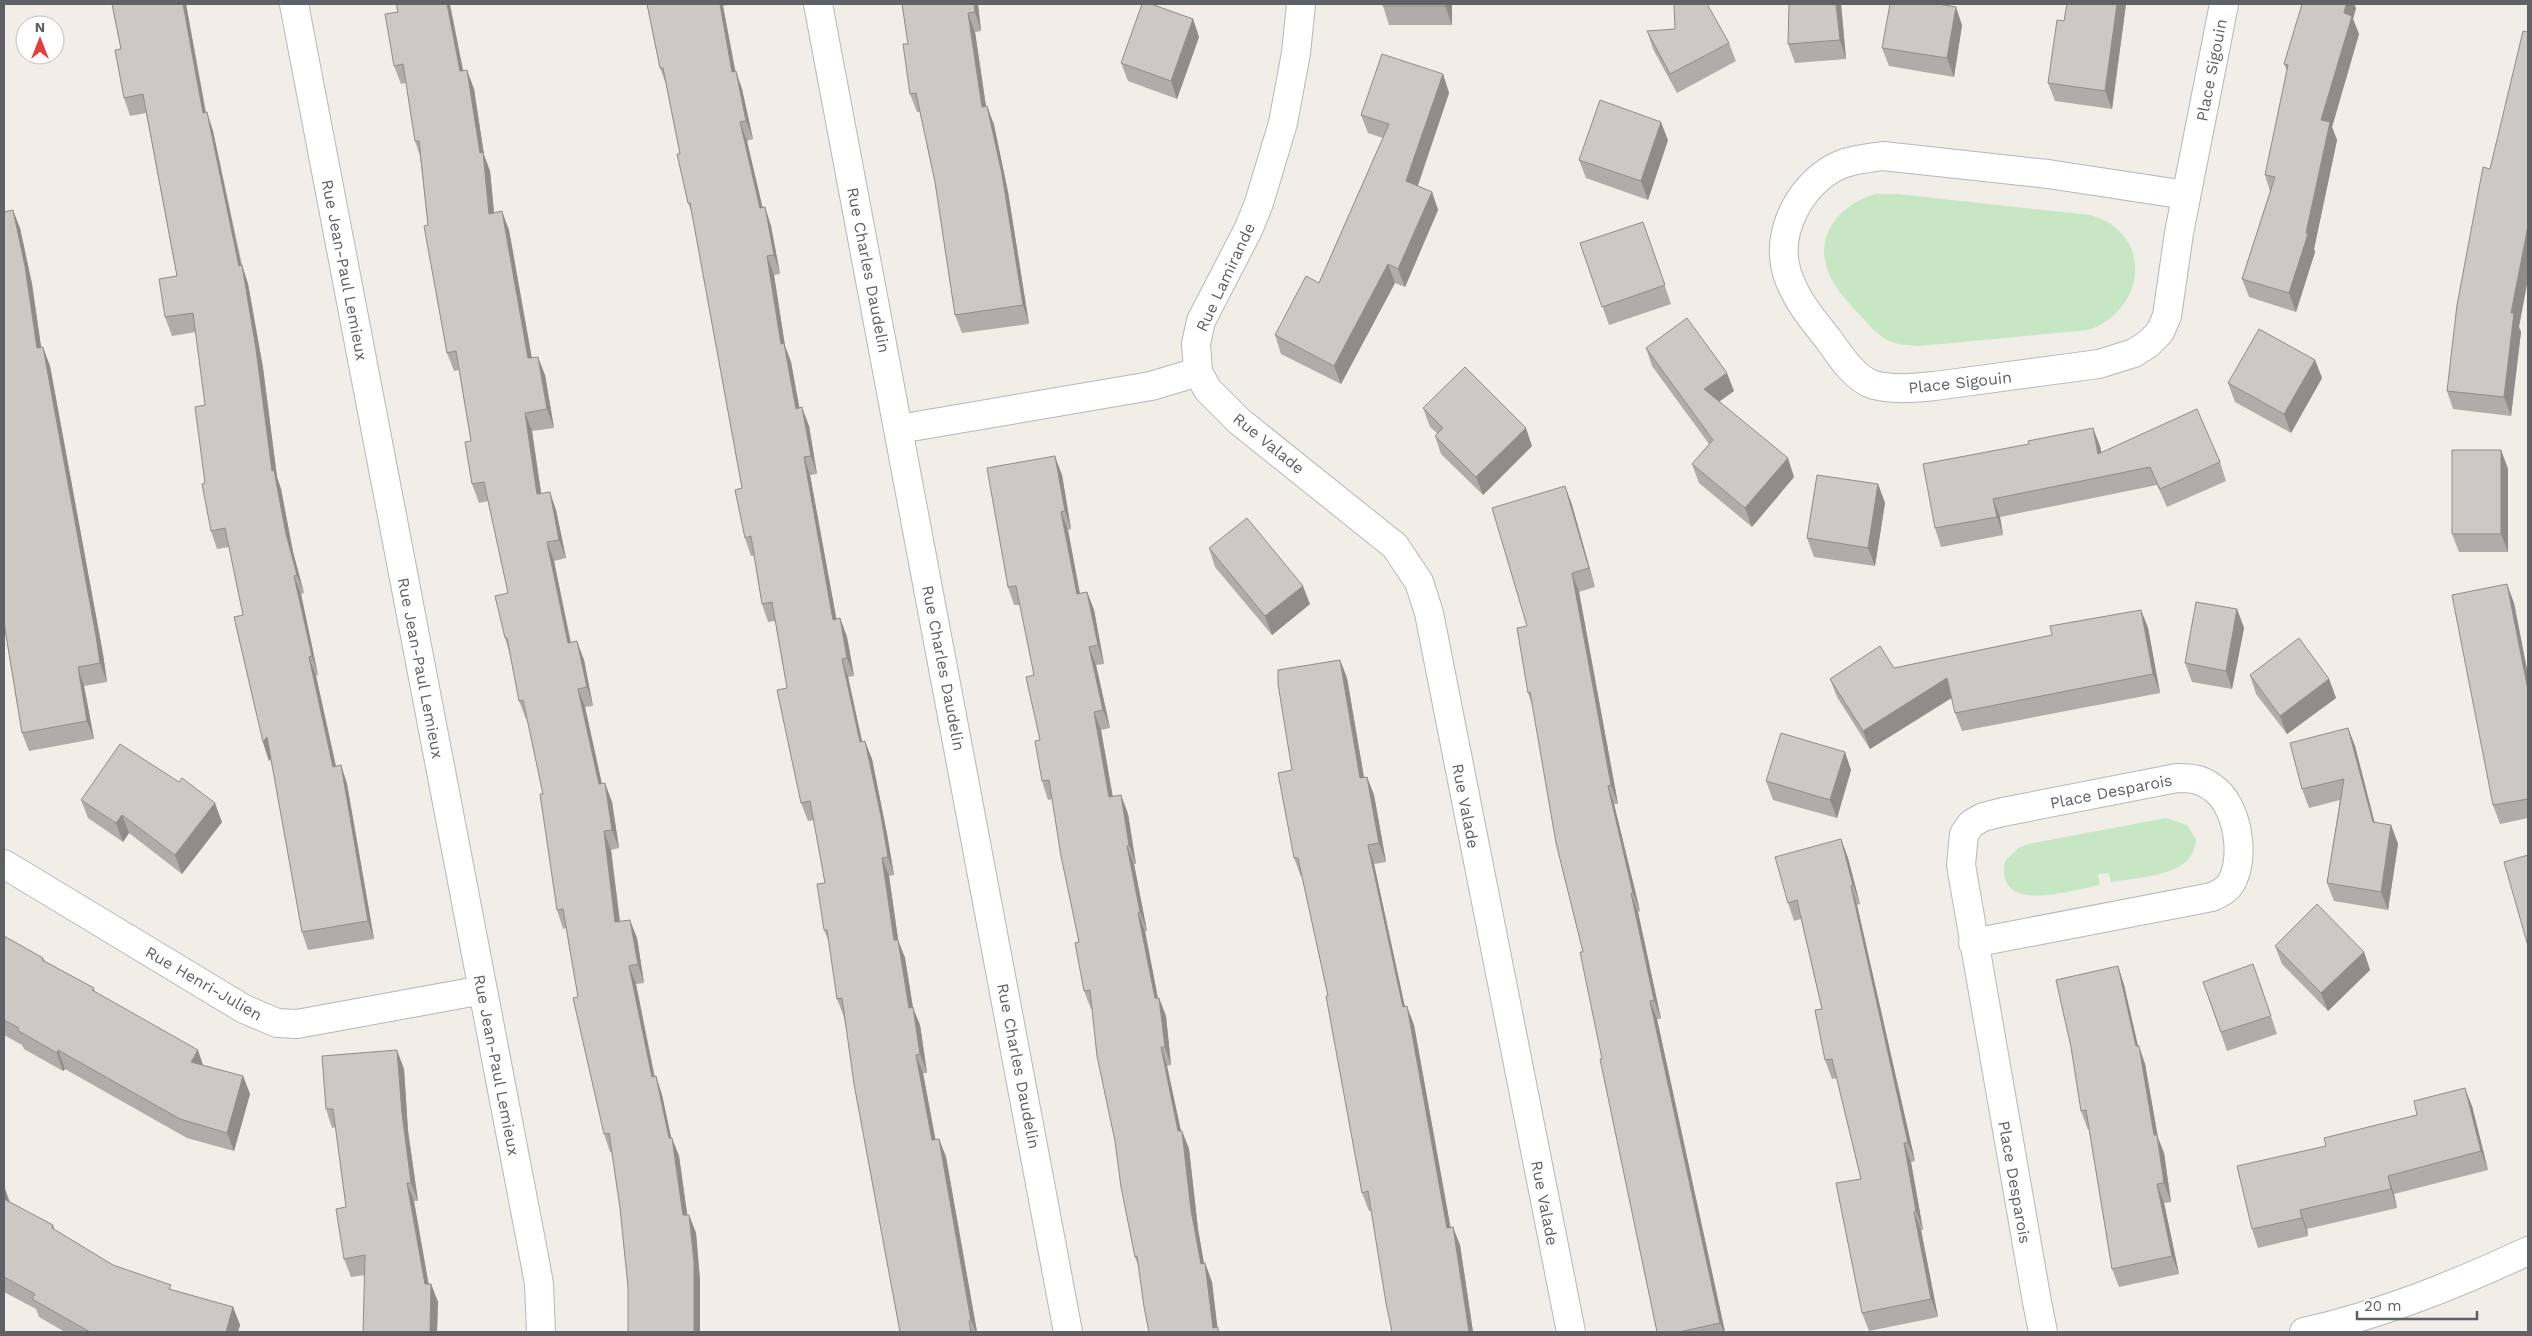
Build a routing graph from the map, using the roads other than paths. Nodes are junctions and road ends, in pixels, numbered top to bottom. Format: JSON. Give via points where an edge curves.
{"nodes":[{"id":1,"x":294,"y":4,"type":"edge"},
{"id":2,"x":818,"y":4,"type":"edge"},
{"id":3,"x":1300,"y":4,"type":"edge"},
{"id":4,"x":2224,"y":4,"type":"edge"},
{"id":5,"x":2186,"y":195,"type":"junction"},
{"id":6,"x":1198,"y":372,"type":"junction"},
{"id":7,"x":899,"y":429,"type":"junction"},
{"id":8,"x":4,"y":864,"type":"edge"},
{"id":9,"x":1973,"y":943,"type":"junction"},
{"id":10,"x":483,"y":990,"type":"junction"},
{"id":11,"x":2528,"y":1251,"type":"edge"},
{"id":12,"x":541,"y":1332,"type":"edge"},
{"id":13,"x":1068,"y":1332,"type":"edge"},
{"id":14,"x":1571,"y":1332,"type":"edge"},
{"id":15,"x":2043,"y":1332,"type":"edge"},
{"id":16,"x":2304,"y":1332,"type":"edge"}],
"edges":[{"from":1,"to":10,"type":"street","name":"Rue Jean-Paul Lemieux"},
{"from":2,"to":7,"type":"street","name":"Rue Charles Daudelin"},
{"from":3,"to":6,"type":"street","name":"Rue Lamirande","via":[[1296,53],[1283,123],[1252,220],[1201,321],[1196,344]]},
{"from":4,"to":5,"type":"street","name":"Place Sigouin"},
{"from":5,"to":5,"type":"street","name":"Place Sigouin","via":[[2167,316],[2160,332],[2134,353],[2099,364],[1935,386],[1910,388],[1874,384],[1863,379],[1837,352],[1803,306],[1786,272],[1785,242],[1788,223],[1796,206],[1808,189],[1824,176],[1841,165],[1864,158],[1883,156],[2048,174]]},
{"from":6,"to":7,"type":"street","via":[[1151,386]]},
{"from":6,"to":14,"type":"street","name":"Rue Valade","via":[[1208,390],[1239,420],[1395,546],[1419,582],[1429,614]]},
{"from":7,"to":13,"type":"street","name":"Rue Charles Daudelin"},
{"from":8,"to":10,"type":"street","name":"Rue Henri-Julien","via":[[244,1009],[278,1023],[310,1023]]},
{"from":9,"to":9,"type":"street","name":"Place Desparois","via":[[2212,897],[2230,884],[2236,870],[2238,846],[2229,806],[2215,788],[2202,781],[2177,778],[1983,817],[1971,824],[1964,834],[1961,851]]},
{"from":9,"to":15,"type":"street","name":"Place Desparois"},
{"from":10,"to":12,"type":"street","name":"Rue Jean-Paul Lemieux","via":[[539,1284]]},
{"from":11,"to":16,"type":"street","via":[[2402,1305]]}]}
